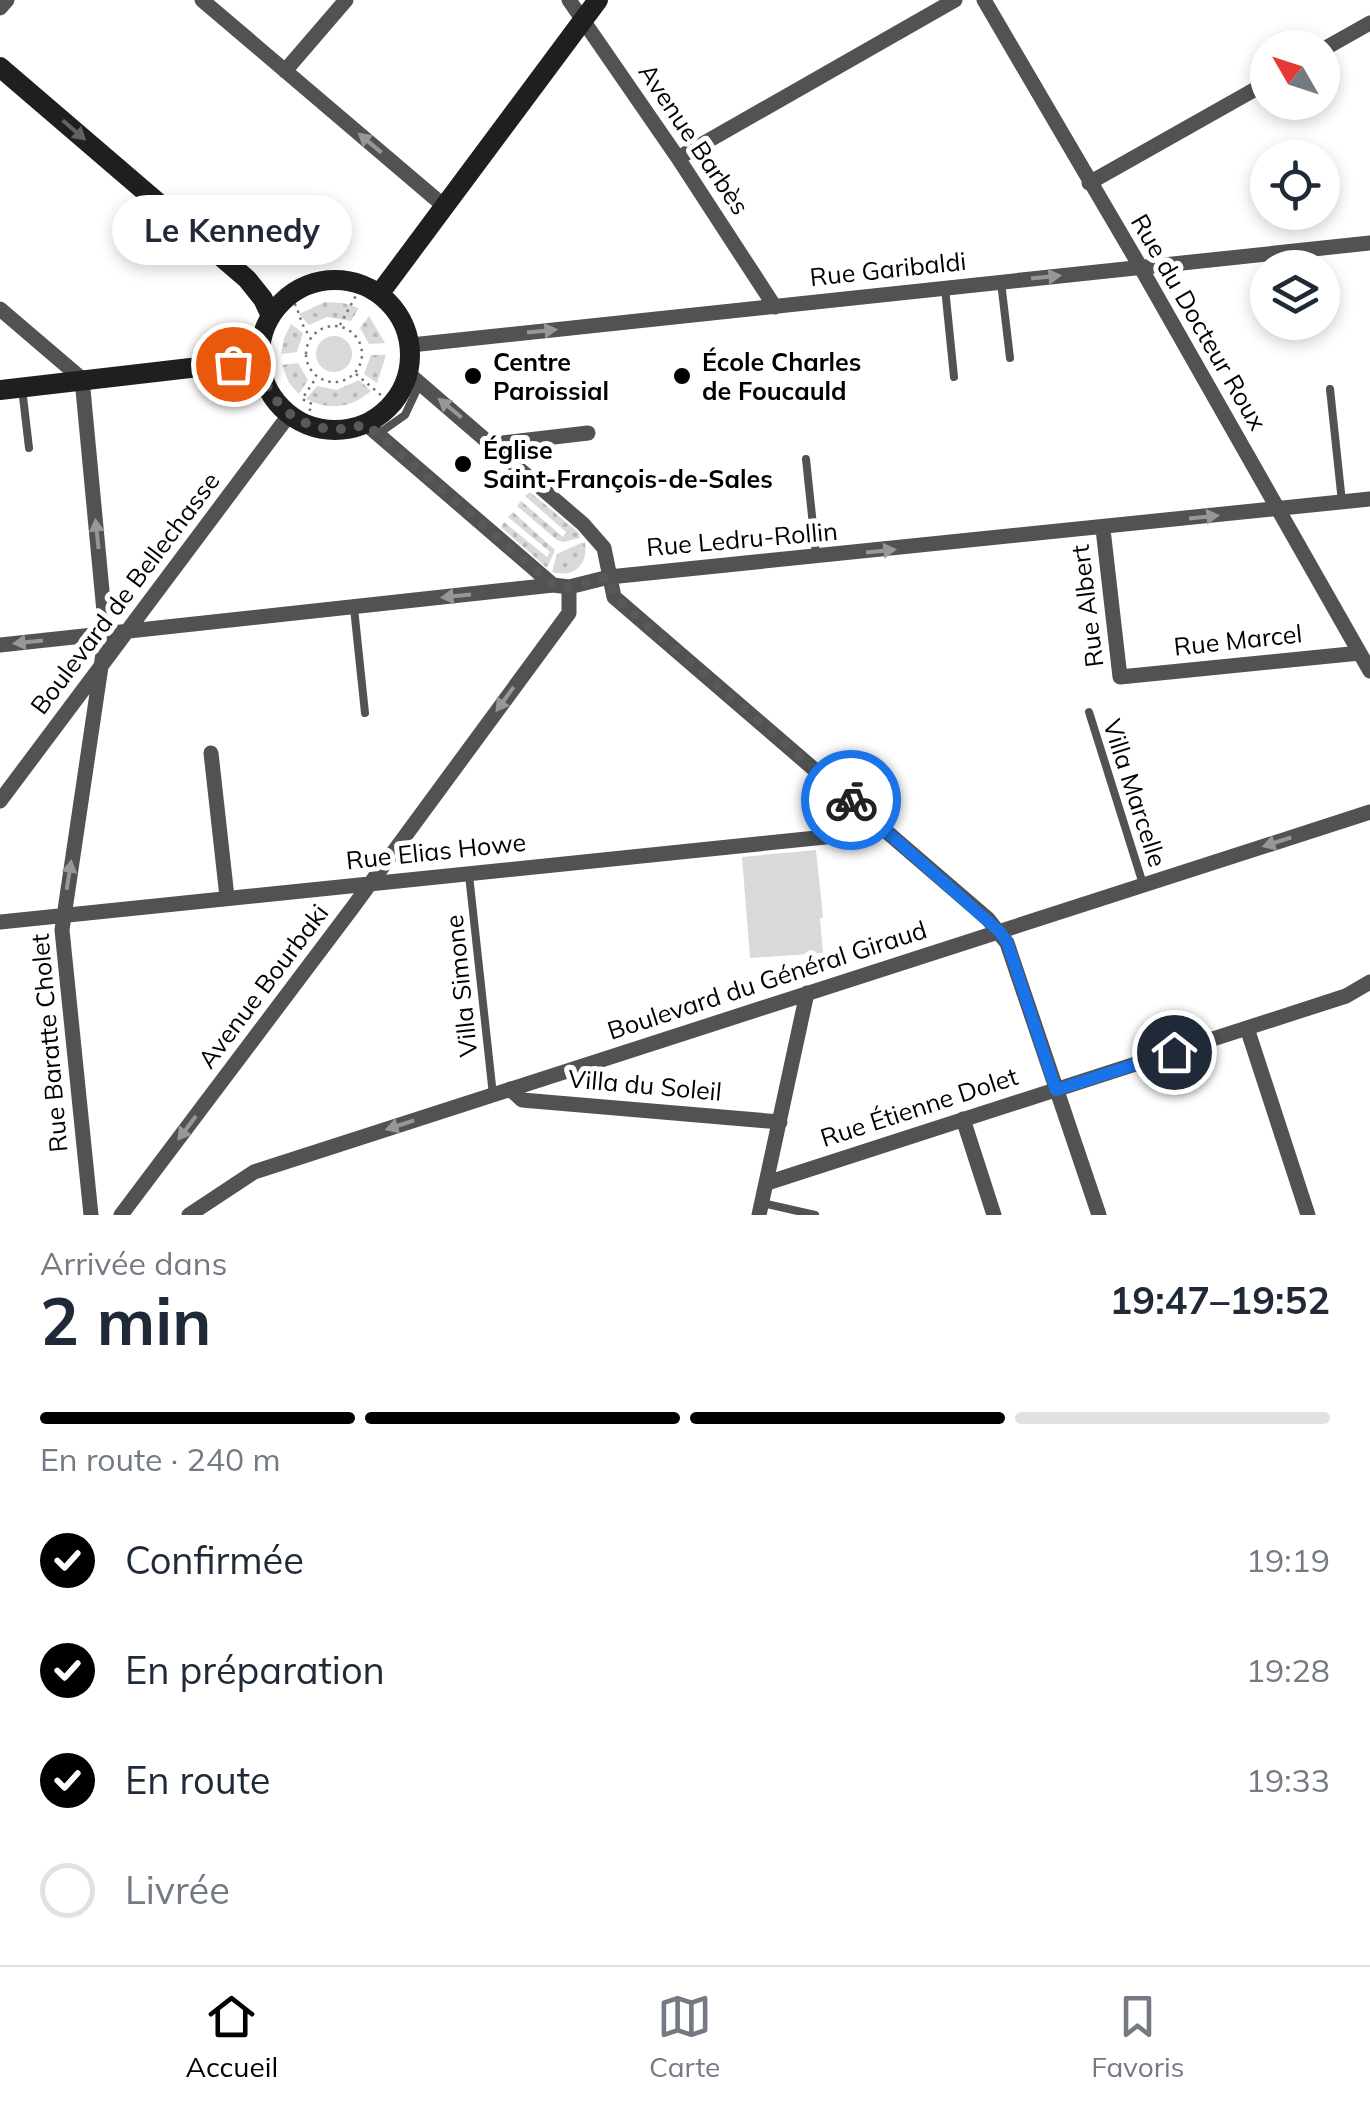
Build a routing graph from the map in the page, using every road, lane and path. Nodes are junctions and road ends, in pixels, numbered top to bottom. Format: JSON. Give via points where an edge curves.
{"nodes":[{"id":1,"x":6,"y":0,"type":"edge"},
{"id":2,"x":202,"y":0,"type":"edge"},
{"id":3,"x":346,"y":0,"type":"edge"},
{"id":4,"x":569,"y":0,"type":"edge"},
{"id":5,"x":598,"y":0,"type":"edge"},
{"id":6,"x":954,"y":0,"type":"edge"},
{"id":7,"x":984,"y":0,"type":"edge"},
{"id":8,"x":0,"y":8,"type":"edge"},
{"id":9,"x":583,"y":20,"type":"junction"},
{"id":10,"x":1370,"y":24,"type":"edge"},
{"id":11,"x":1340,"y":40,"type":"edge"},
{"id":12,"x":0,"y":66,"type":"edge"},
{"id":13,"x":285,"y":71,"type":"junction"},
{"id":14,"x":1250,"y":92,"type":"edge"},
{"id":15,"x":678,"y":158,"type":"junction"},
{"id":16,"x":1089,"y":183,"type":"junction"},
{"id":17,"x":444,"y":206,"type":"junction"},
{"id":18,"x":1370,"y":243,"type":"edge"},
{"id":19,"x":1141,"y":268,"type":"junction"},
{"id":20,"x":1002,"y":282,"type":"junction"},
{"id":21,"x":944,"y":288,"type":"junction"},
{"id":22,"x":370,"y":292,"type":"junction"},
{"id":23,"x":291,"y":298,"type":"dead end"},
{"id":24,"x":775,"y":307,"type":"junction"},
{"id":25,"x":0,"y":308,"type":"edge"},
{"id":26,"x":270,"y":316,"type":"junction"},
{"id":27,"x":339,"y":326,"type":"junction"},
{"id":28,"x":311,"y":338,"type":"junction"},
{"id":29,"x":411,"y":345,"type":"junction"},
{"id":30,"x":1010,"y":358,"type":"dead end"},
{"id":31,"x":259,"y":360,"type":"junction"},
{"id":32,"x":355,"y":373,"type":"junction"},
{"id":33,"x":317,"y":377,"type":"junction"},
{"id":34,"x":954,"y":377,"type":"dead end"},
{"id":35,"x":414,"y":379,"type":"junction"},
{"id":36,"x":82,"y":380,"type":"junction"},
{"id":37,"x":22,"y":388,"type":"junction"},
{"id":38,"x":1330,"y":389,"type":"dead end"},
{"id":39,"x":0,"y":390,"type":"edge"},
{"id":40,"x":382,"y":396,"type":"dead end"},
{"id":41,"x":298,"y":416,"type":"junction"},
{"id":42,"x":372,"y":429,"type":"junction"},
{"id":43,"x":588,"y":433,"type":"dead end"},
{"id":44,"x":494,"y":444,"type":"junction"},
{"id":45,"x":30,"y":448,"type":"dead end"},
{"id":46,"x":806,"y":460,"type":"dead end"},
{"id":47,"x":1370,"y":499,"type":"edge"},
{"id":48,"x":1342,"y":502,"type":"junction"},
{"id":49,"x":1278,"y":509,"type":"junction"},
{"id":50,"x":1103,"y":529,"type":"junction"},
{"id":51,"x":816,"y":557,"type":"junction"},
{"id":52,"x":609,"y":577,"type":"junction"},
{"id":53,"x":561,"y":586,"type":"junction"},
{"id":54,"x":354,"y":607,"type":"junction"},
{"id":55,"x":128,"y":631,"type":"junction"},
{"id":56,"x":106,"y":633,"type":"junction"},
{"id":57,"x":0,"y":644,"type":"edge"},
{"id":58,"x":1360,"y":653,"type":"junction"},
{"id":59,"x":102,"y":666,"type":"junction"},
{"id":60,"x":1370,"y":670,"type":"edge"},
{"id":61,"x":1120,"y":677,"type":"joint"},
{"id":62,"x":1088,"y":712,"type":"dead end"},
{"id":63,"x":365,"y":713,"type":"dead end"},
{"id":64,"x":211,"y":753,"type":"dead end"},
{"id":65,"x":0,"y":801,"type":"edge"},
{"id":66,"x":1370,"y":812,"type":"edge"},
{"id":67,"x":874,"y":820,"type":"junction"},
{"id":68,"x":469,"y":873,"type":"junction"},
{"id":69,"x":372,"y":882,"type":"junction"},
{"id":70,"x":1144,"y":885,"type":"junction"},
{"id":71,"x":227,"y":897,"type":"junction"},
{"id":72,"x":62,"y":915,"type":"junction"},
{"id":73,"x":0,"y":922,"type":"edge"},
{"id":74,"x":1000,"y":932,"type":"junction"},
{"id":75,"x":1370,"y":982,"type":"edge"},
{"id":76,"x":807,"y":993,"type":"junction"},
{"id":77,"x":1247,"y":1028,"type":"junction"},
{"id":78,"x":510,"y":1089,"type":"junction"},
{"id":79,"x":1056,"y":1090,"type":"junction"},
{"id":80,"x":492,"y":1094,"type":"junction"},
{"id":81,"x":963,"y":1119,"type":"junction"},
{"id":82,"x":780,"y":1122,"type":"junction"},
{"id":83,"x":767,"y":1182,"type":"junction"},
{"id":84,"x":761,"y":1209,"type":"edge"},
{"id":85,"x":128,"y":1211,"type":"edge"},
{"id":86,"x":91,"y":1215,"type":"edge"},
{"id":87,"x":189,"y":1215,"type":"edge"},
{"id":88,"x":815,"y":1215,"type":"edge"},
{"id":89,"x":994,"y":1215,"type":"edge"},
{"id":90,"x":1098,"y":1215,"type":"edge"},
{"id":91,"x":1308,"y":1215,"type":"edge"}],
"edges":[{"from":1,"to":8,"type":"street"},
{"from":2,"to":13,"type":"street"},
{"from":3,"to":13,"type":"street"},
{"from":4,"to":9,"type":"street","name":"Avenue Barbès"},
{"from":5,"to":9,"type":"street"},
{"from":6,"to":15,"type":"street"},
{"from":7,"to":16,"type":"street","name":"Rue du Docteur Roux"},
{"from":9,"to":15,"type":"street","name":"Avenue Barbès"},
{"from":9,"to":17,"type":"street"},
{"from":10,"to":11,"type":"street"},
{"from":12,"to":26,"type":"street","one_way":true,"via":[[247,279]]},
{"from":17,"to":13,"type":"street","one_way":true},
{"from":14,"to":16,"type":"street"},
{"from":15,"to":24,"type":"street","name":"Avenue Barbès"},
{"from":16,"to":19,"type":"street","name":"Rue du Docteur Roux"},
{"from":17,"to":22,"type":"street"},
{"from":18,"to":19,"type":"street","name":"Rue Garibaldi"},
{"from":20,"to":19,"type":"street","name":"Rue Garibaldi","one_way":true},
{"from":19,"to":49,"type":"street","name":"Rue du Docteur Roux"},
{"from":20,"to":21,"type":"street","name":"Rue Garibaldi"},
{"from":20,"to":30,"type":"lane"},
{"from":21,"to":24,"type":"street","name":"Rue Garibaldi"},
{"from":21,"to":34,"type":"lane"},
{"from":22,"to":26,"type":"street","via":[[346,280],[311,283],[288,295]]},
{"from":22,"to":27,"type":"path"},
{"from":22,"to":29,"type":"street","via":[[397,310]]},
{"from":23,"to":28,"type":"path"},
{"from":29,"to":24,"type":"street","name":"Rue Garibaldi","one_way":true},
{"from":25,"to":36,"type":"street"},
{"from":26,"to":31,"type":"street"},
{"from":27,"to":28,"type":"path"},
{"from":27,"to":32,"type":"path","via":[[359,341],[362,358]]},
{"from":28,"to":33,"type":"path","via":[[307,363]]},
{"from":29,"to":35,"type":"street"},
{"from":31,"to":36,"type":"street"},
{"from":31,"to":41,"type":"street","via":[[274,400]]},
{"from":32,"to":33,"type":"path","via":[[341,382]]},
{"from":32,"to":40,"type":"path"},
{"from":33,"to":41,"type":"path","via":[[302,399],[312,404]]},
{"from":35,"to":42,"type":"street"},
{"from":44,"to":35,"type":"street","one_way":true},
{"from":36,"to":37,"type":"street"},
{"from":56,"to":36,"type":"street","name":"Rue Baratte Cholet","one_way":true},
{"from":37,"to":39,"type":"street"},
{"from":37,"to":45,"type":"lane"},
{"from":38,"to":48,"type":"lane"},
{"from":41,"to":42,"type":"street","via":[[325,430]]},
{"from":41,"to":55,"type":"street","name":"Boulevard de Bellechasse"},
{"from":42,"to":53,"type":"street"},
{"from":43,"to":44,"type":"street"},
{"from":44,"to":52,"type":"street","via":[[604,548]]},
{"from":46,"to":51,"type":"lane"},
{"from":47,"to":48,"type":"street","name":"Rue Ledru-Rollin"},
{"from":48,"to":49,"type":"street","name":"Rue Ledru-Rollin"},
{"from":50,"to":49,"type":"street","name":"Rue Ledru-Rollin","one_way":true},
{"from":49,"to":58,"type":"street","name":"Rue du Docteur Roux"},
{"from":51,"to":50,"type":"street","name":"Rue Ledru-Rollin","one_way":true},
{"from":50,"to":61,"type":"street","name":"Rue Albert"},
{"from":51,"to":52,"type":"street","name":"Rue Ledru-Rollin"},
{"from":52,"to":53,"type":"street","name":"Rue Ledru-Rollin"},
{"from":52,"to":67,"type":"street","via":[[614,597]]},
{"from":53,"to":54,"type":"street","name":"Rue Ledru-Rollin","one_way":true},
{"from":53,"to":69,"type":"street","name":"Avenue Bourbaki","one_way":true,"via":[[568,612]]},
{"from":54,"to":55,"type":"street","name":"Rue Ledru-Rollin"},
{"from":54,"to":63,"type":"lane"},
{"from":55,"to":56,"type":"street","name":"Rue Ledru-Rollin"},
{"from":55,"to":59,"type":"street","name":"Boulevard de Bellechasse"},
{"from":56,"to":57,"type":"street","name":"Rue Ledru-Rollin","one_way":true},
{"from":56,"to":59,"type":"street","name":"Rue Baratte Cholet"},
{"from":58,"to":60,"type":"street","name":"Rue du Docteur Roux"},
{"from":58,"to":61,"type":"street","name":"Rue Marcel"},
{"from":59,"to":65,"type":"street","name":"Boulevard de Bellechasse"},
{"from":72,"to":59,"type":"street","name":"Rue Baratte Cholet","one_way":true},
{"from":62,"to":70,"type":"lane","name":"Villa Marcelle"},
{"from":64,"to":71,"type":"street"},
{"from":66,"to":70,"type":"street","name":"Boulevard du Général Giraud","one_way":true},
{"from":67,"to":68,"type":"street","name":"Rue Elias Howe","via":[[845,835]]},
{"from":67,"to":74,"type":"street"},
{"from":68,"to":69,"type":"street","name":"Rue Elias Howe"},
{"from":68,"to":80,"type":"lane","name":"Villa Simone"},
{"from":69,"to":71,"type":"street","name":"Rue Elias Howe"},
{"from":69,"to":85,"type":"street","name":"Avenue Bourbaki","one_way":true},
{"from":70,"to":74,"type":"street","name":"Boulevard du Général Giraud"},
{"from":71,"to":72,"type":"street","name":"Rue Elias Howe"},
{"from":72,"to":73,"type":"street","name":"Rue Elias Howe"},
{"from":72,"to":86,"type":"street","name":"Rue Baratte Cholet"},
{"from":74,"to":76,"type":"street","name":"Boulevard du Général Giraud"},
{"from":74,"to":79,"type":"street"},
{"from":75,"to":77,"type":"street","name":"Rue Étienne Dolet"},
{"from":76,"to":78,"type":"street","name":"Boulevard du Général Giraud"},
{"from":76,"to":82,"type":"street"},
{"from":77,"to":79,"type":"street","name":"Rue Étienne Dolet"},
{"from":77,"to":91,"type":"street"},
{"from":78,"to":80,"type":"street","name":"Boulevard du Général Giraud"},
{"from":78,"to":82,"type":"street","name":"Villa du Soleil","via":[[522,1100]]},
{"from":79,"to":81,"type":"street","name":"Rue Étienne Dolet"},
{"from":79,"to":90,"type":"street"},
{"from":80,"to":87,"type":"street","name":"Boulevard du Général Giraud","one_way":true,"via":[[254,1172]]},
{"from":81,"to":83,"type":"street","name":"Rue Étienne Dolet"},
{"from":81,"to":89,"type":"street"},
{"from":82,"to":83,"type":"street"},
{"from":83,"to":84,"type":"street"},
{"from":84,"to":88,"type":"lane"}]}
